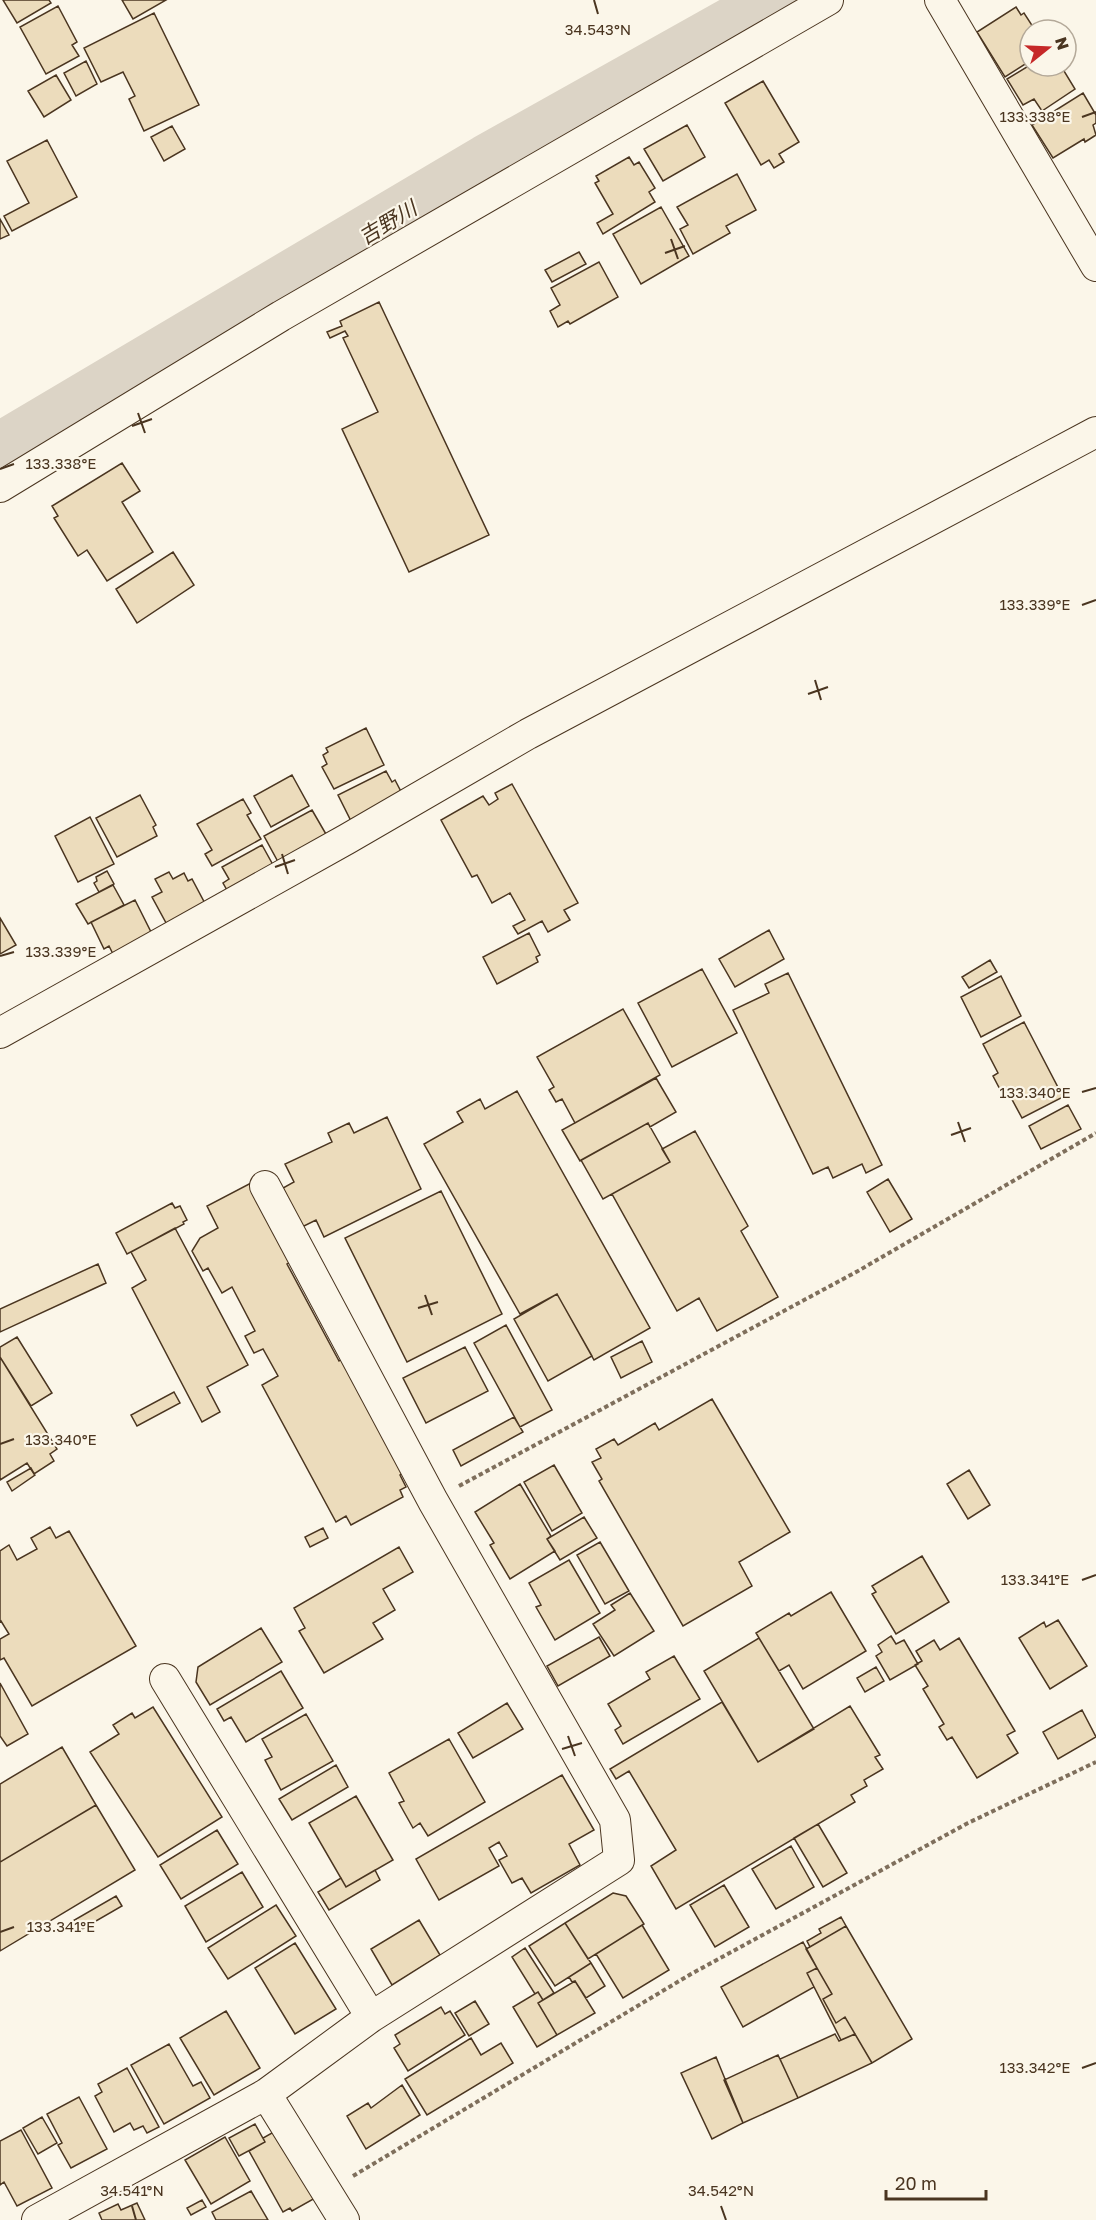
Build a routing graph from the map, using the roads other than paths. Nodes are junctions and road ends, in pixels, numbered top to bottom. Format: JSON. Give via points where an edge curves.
{"nodes":[{"id":1,"x":828,"y":0,"type":"edge"},
{"id":2,"x":940,"y":0,"type":"edge"},
{"id":3,"x":1096,"y":266,"type":"edge"},
{"id":4,"x":1096,"y":432,"type":"edge"},
{"id":5,"x":0,"y":488,"type":"edge"},
{"id":6,"x":0,"y":1033,"type":"edge"},
{"id":7,"x":265,"y":1186,"type":"dead end"},
{"id":8,"x":165,"y":1679,"type":"dead end"},
{"id":9,"x":370,"y":2018,"type":"junction"},
{"id":10,"x":266,"y":2094,"type":"junction"},
{"id":11,"x":37,"y":2220,"type":"edge"},
{"id":12,"x":344,"y":2220,"type":"edge"}],
"edges":[{"from":1,"to":5,"type":"street","via":[[281,316]]},
{"from":2,"to":3,"type":"street"},
{"from":4,"to":6,"type":"street","via":[[528,734]]},
{"from":7,"to":9,"type":"street","via":[[432,1501],[615,1820],[619,1860]]},
{"from":8,"to":9,"type":"street"},
{"from":9,"to":10,"type":"street"},
{"from":10,"to":11,"type":"street"},
{"from":10,"to":12,"type":"street"}]}
